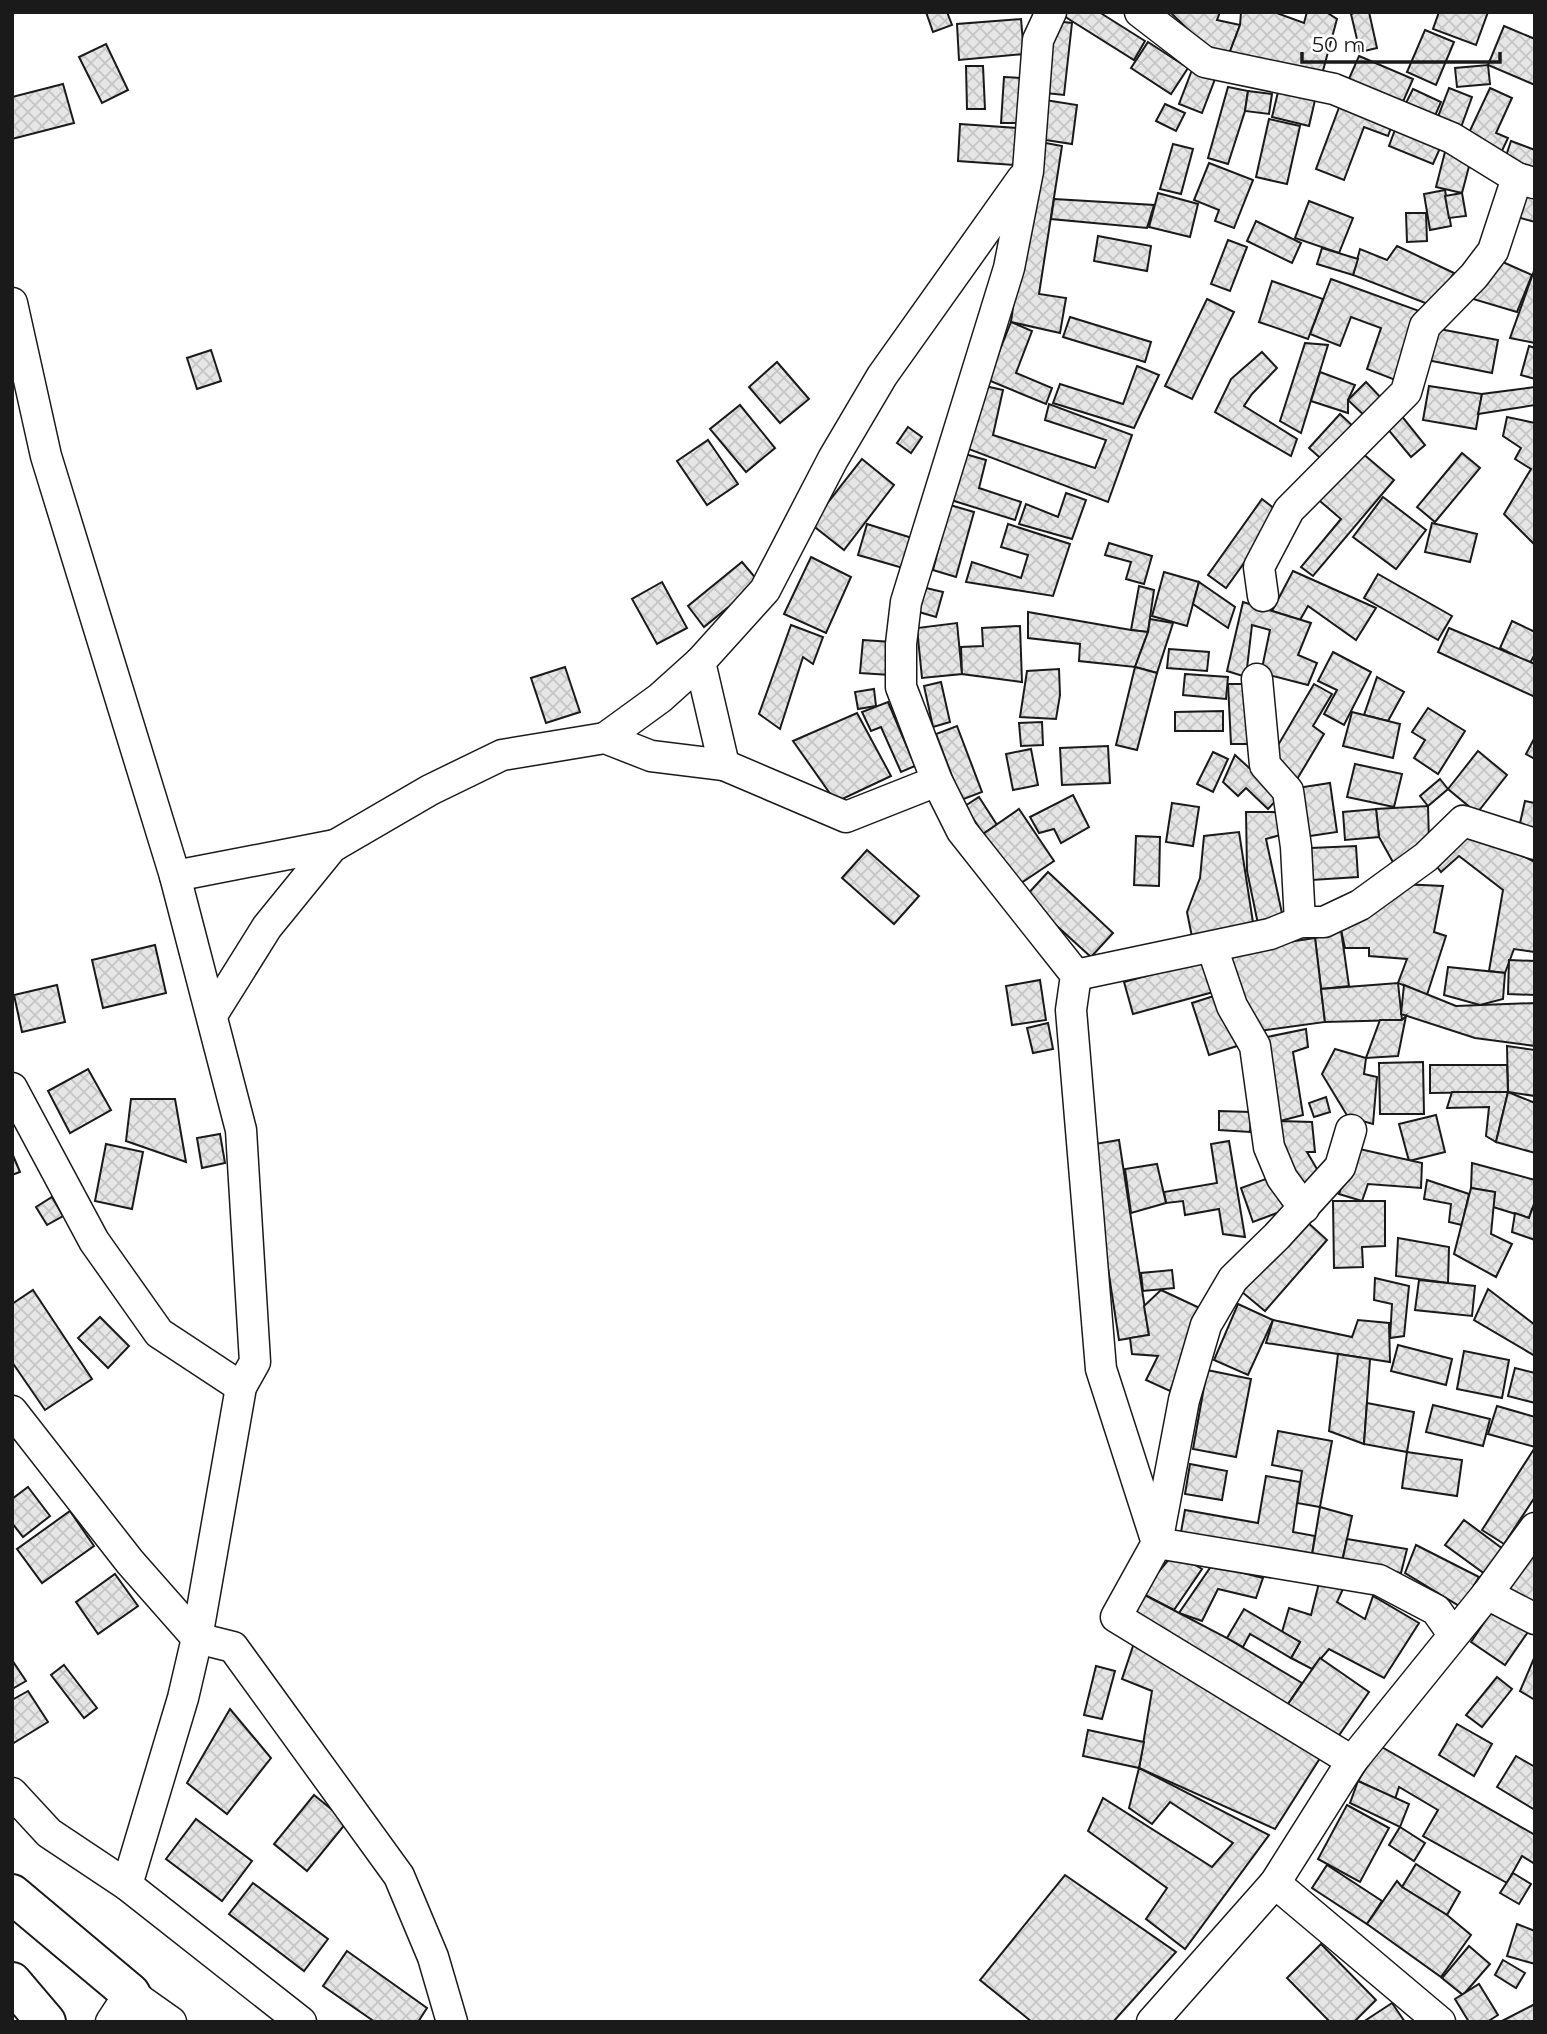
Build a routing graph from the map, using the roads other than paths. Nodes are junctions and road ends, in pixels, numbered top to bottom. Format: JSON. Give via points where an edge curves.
{"nodes":[{"id":1,"x":1051,"y":12,"type":"edge"},
{"id":2,"x":1140,"y":12,"type":"edge"},
{"id":3,"x":1028,"y":171,"type":"junction"},
{"id":4,"x":1526,"y":181,"type":"edge"},
{"id":5,"x":12,"y":303,"type":"edge"},
{"id":6,"x":1262,"y":596,"type":"dead end"},
{"id":7,"x":700,"y":662,"type":"junction"},
{"id":8,"x":1257,"y":679,"type":"dead end"},
{"id":9,"x":605,"y":738,"type":"junction"},
{"id":10,"x":724,"y":765,"type":"junction"},
{"id":11,"x":937,"y":780,"type":"junction"},
{"id":12,"x":335,"y":845,"type":"junction"},
{"id":13,"x":1535,"y":845,"type":"edge"},
{"id":14,"x":175,"y":876,"type":"junction"},
{"id":15,"x":1300,"y":922,"type":"junction"},
{"id":16,"x":1212,"y":947,"type":"junction"},
{"id":17,"x":1076,"y":975,"type":"junction"},
{"id":18,"x":212,"y":1015,"type":"junction"},
{"id":19,"x":12,"y":1088,"type":"edge"},
{"id":20,"x":1351,"y":1130,"type":"dead end"},
{"id":21,"x":1304,"y":1208,"type":"junction"},
{"id":22,"x":241,"y":1387,"type":"junction"},
{"id":23,"x":12,"y":1411,"type":"edge"},
{"id":24,"x":1535,"y":1528,"type":"edge"},
{"id":25,"x":1157,"y":1543,"type":"junction"},
{"id":26,"x":1487,"y":1594,"type":"junction"},
{"id":27,"x":1535,"y":1619,"type":"edge"},
{"id":28,"x":1453,"y":1634,"type":"junction"},
{"id":29,"x":197,"y":1638,"type":"junction"},
{"id":30,"x":1352,"y":1761,"type":"junction"},
{"id":31,"x":12,"y":1793,"type":"edge"},
{"id":32,"x":1275,"y":1883,"type":"junction"},
{"id":33,"x":127,"y":1885,"type":"junction"},
{"id":34,"x":12,"y":1894,"type":"edge"},
{"id":35,"x":14,"y":1987,"type":"edge"},
{"id":36,"x":129,"y":2012,"type":"edge"},
{"id":37,"x":46,"y":2022,"type":"edge"},
{"id":38,"x":171,"y":2022,"type":"edge"},
{"id":39,"x":301,"y":2022,"type":"edge"},
{"id":40,"x":452,"y":2022,"type":"edge"},
{"id":41,"x":1152,"y":2022,"type":"edge"},
{"id":42,"x":1440,"y":2022,"type":"edge"}],
"edges":[{"from":1,"to":3,"type":"street","via":[[1038,40]]},
{"from":2,"to":4,"type":"street","via":[[1205,62],[1334,89],[1452,138]]},
{"from":3,"to":7,"type":"street","via":[[883,376],[833,459],[765,590]]},
{"from":3,"to":11,"type":"street","via":[[1009,268],[906,602],[901,687]]},
{"from":4,"to":6,"type":"street","via":[[1493,251],[1425,326],[1406,391],[1290,510],[1259,567]]},
{"from":5,"to":14,"type":"street","via":[[46,456]]},
{"from":7,"to":9,"type":"street"},
{"from":7,"to":10,"type":"street"},
{"from":8,"to":15,"type":"street","via":[[1265,765],[1288,791]]},
{"from":9,"to":10,"type":"street","via":[[651,756]]},
{"from":9,"to":12,"type":"street","via":[[502,755]]},
{"from":10,"to":11,"type":"street","via":[[846,817]]},
{"from":11,"to":17,"type":"street","via":[[962,831]]},
{"from":12,"to":14,"type":"street"},
{"from":12,"to":18,"type":"street","via":[[267,927]]},
{"from":13,"to":15,"type":"street","via":[[1463,821],[1426,857],[1360,905],[1324,922]]},
{"from":14,"to":18,"type":"street"},
{"from":15,"to":16,"type":"street"},
{"from":16,"to":17,"type":"street"},
{"from":16,"to":21,"type":"street","via":[[1232,1006],[1255,1046],[1269,1147],[1282,1178]]},
{"from":17,"to":25,"type":"street","via":[[1071,1010],[1101,1369]]},
{"from":18,"to":22,"type":"street","via":[[241,1130],[255,1362]]},
{"from":19,"to":22,"type":"street","via":[[94,1241],[159,1333]]},
{"from":20,"to":21,"type":"street","via":[[1340,1167]]},
{"from":21,"to":25,"type":"street","via":[[1233,1279],[1206,1325],[1184,1400]]},
{"from":22,"to":29,"type":"street"},
{"from":23,"to":29,"type":"street","via":[[130,1562]]},
{"from":24,"to":26,"type":"street"},
{"from":25,"to":28,"type":"street","via":[[1378,1580],[1436,1610]]},
{"from":25,"to":30,"type":"street","via":[[1116,1617]]},
{"from":26,"to":27,"type":"street"},
{"from":26,"to":28,"type":"street"},
{"from":28,"to":30,"type":"street"},
{"from":29,"to":33,"type":"street"},
{"from":29,"to":40,"type":"street","via":[[233,1647],[400,1876],[433,1957]]},
{"from":30,"to":32,"type":"street"},
{"from":31,"to":33,"type":"street","via":[[49,1833]]},
{"from":32,"to":41,"type":"street"},
{"from":32,"to":42,"type":"street"},
{"from":33,"to":39,"type":"street"},
{"from":34,"to":36,"type":"main road"},
{"from":35,"to":37,"type":"main road"},
{"from":36,"to":38,"type":"street"}]}
